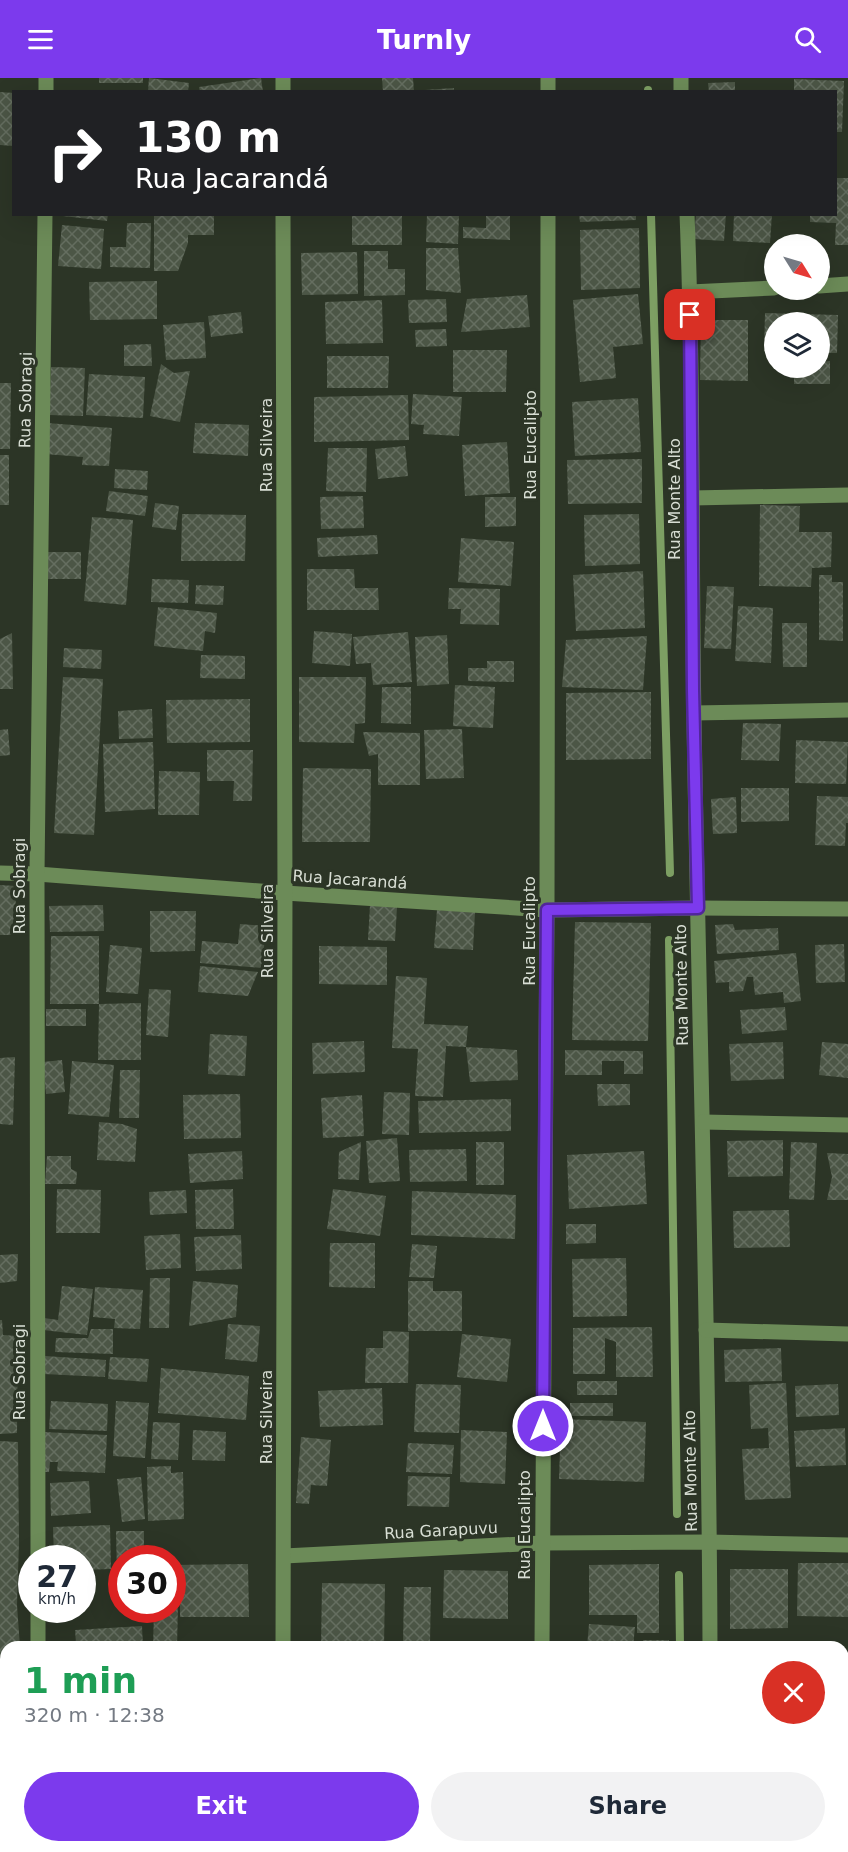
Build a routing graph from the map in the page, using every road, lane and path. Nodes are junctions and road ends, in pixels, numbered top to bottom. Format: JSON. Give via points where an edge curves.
{"nodes":[{"id":1,"x":45,"y":216,"type":"edge"},
{"id":2,"x":283,"y":216,"type":"edge"},
{"id":3,"x":548,"y":216,"type":"edge"},
{"id":4,"x":687,"y":216,"type":"edge"},
{"id":5,"x":848,"y":284,"type":"edge"},
{"id":6,"x":830,"y":285,"type":"edge"},
{"id":7,"x":764,"y":288,"type":"edge"},
{"id":8,"x":690,"y":292,"type":"junction"},
{"id":9,"x":848,"y":495,"type":"edge"},
{"id":10,"x":692,"y":498,"type":"junction"},
{"id":11,"x":848,"y":710,"type":"edge"},
{"id":12,"x":694,"y":713,"type":"junction"},
{"id":13,"x":0,"y":873,"type":"edge"},
{"id":14,"x":37,"y":874,"type":"junction"},
{"id":15,"x":285,"y":893,"type":"junction"},
{"id":16,"x":698,"y":908,"type":"junction"},
{"id":17,"x":848,"y":909,"type":"edge"},
{"id":18,"x":547,"y":910,"type":"junction"},
{"id":19,"x":703,"y":1122,"type":"junction"},
{"id":20,"x":848,"y":1125,"type":"edge"},
{"id":21,"x":706,"y":1330,"type":"junction"},
{"id":22,"x":848,"y":1335,"type":"edge"},
{"id":23,"x":709,"y":1542,"type":"junction"},
{"id":24,"x":542,"y":1543,"type":"junction"},
{"id":25,"x":38,"y":1545,"type":"edge"},
{"id":26,"x":848,"y":1545,"type":"edge"},
{"id":27,"x":284,"y":1556,"type":"junction"},
{"id":28,"x":38,"y":1623,"type":"edge"},
{"id":29,"x":38,"y":1641,"type":"edge"},
{"id":30,"x":283,"y":1641,"type":"edge"},
{"id":31,"x":542,"y":1641,"type":"edge"},
{"id":32,"x":710,"y":1641,"type":"edge"}],
"edges":[{"from":1,"to":14,"type":"street","name":"Rua Sobragi"},
{"from":2,"to":15,"type":"street","name":"Rua Silveira"},
{"from":3,"to":18,"type":"street","name":"Rua Eucalipto"},
{"from":4,"to":8,"type":"street","name":"Rua Monte Alto"},
{"from":5,"to":6,"type":"street"},
{"from":7,"to":8,"type":"street"},
{"from":8,"to":10,"type":"street","name":"Rua Monte Alto"},
{"from":9,"to":10,"type":"street"},
{"from":10,"to":12,"type":"street","name":"Rua Monte Alto"},
{"from":11,"to":12,"type":"street"},
{"from":12,"to":16,"type":"street","name":"Rua Monte Alto"},
{"from":13,"to":14,"type":"street","name":"Rua Jacarandá"},
{"from":14,"to":15,"type":"street","name":"Rua Jacarandá"},
{"from":14,"to":25,"type":"street","name":"Rua Sobragi"},
{"from":15,"to":18,"type":"street","name":"Rua Jacarandá"},
{"from":15,"to":27,"type":"street","name":"Rua Silveira"},
{"from":16,"to":17,"type":"street","name":"Rua Jacarandá"},
{"from":16,"to":18,"type":"street","name":"Rua Jacarandá"},
{"from":16,"to":19,"type":"street","name":"Rua Monte Alto"},
{"from":18,"to":24,"type":"street","name":"Rua Eucalipto"},
{"from":19,"to":20,"type":"street"},
{"from":19,"to":21,"type":"street","name":"Rua Monte Alto"},
{"from":21,"to":22,"type":"street"},
{"from":21,"to":23,"type":"street","name":"Rua Monte Alto"},
{"from":23,"to":24,"type":"street","name":"Rua Garapuvu"},
{"from":23,"to":26,"type":"street","name":"Rua Garapuvu"},
{"from":23,"to":32,"type":"street","name":"Rua Monte Alto"},
{"from":24,"to":27,"type":"street","name":"Rua Garapuvu"},
{"from":24,"to":31,"type":"street","name":"Rua Eucalipto"},
{"from":27,"to":30,"type":"street","name":"Rua Silveira"},
{"from":28,"to":29,"type":"street"}]}
